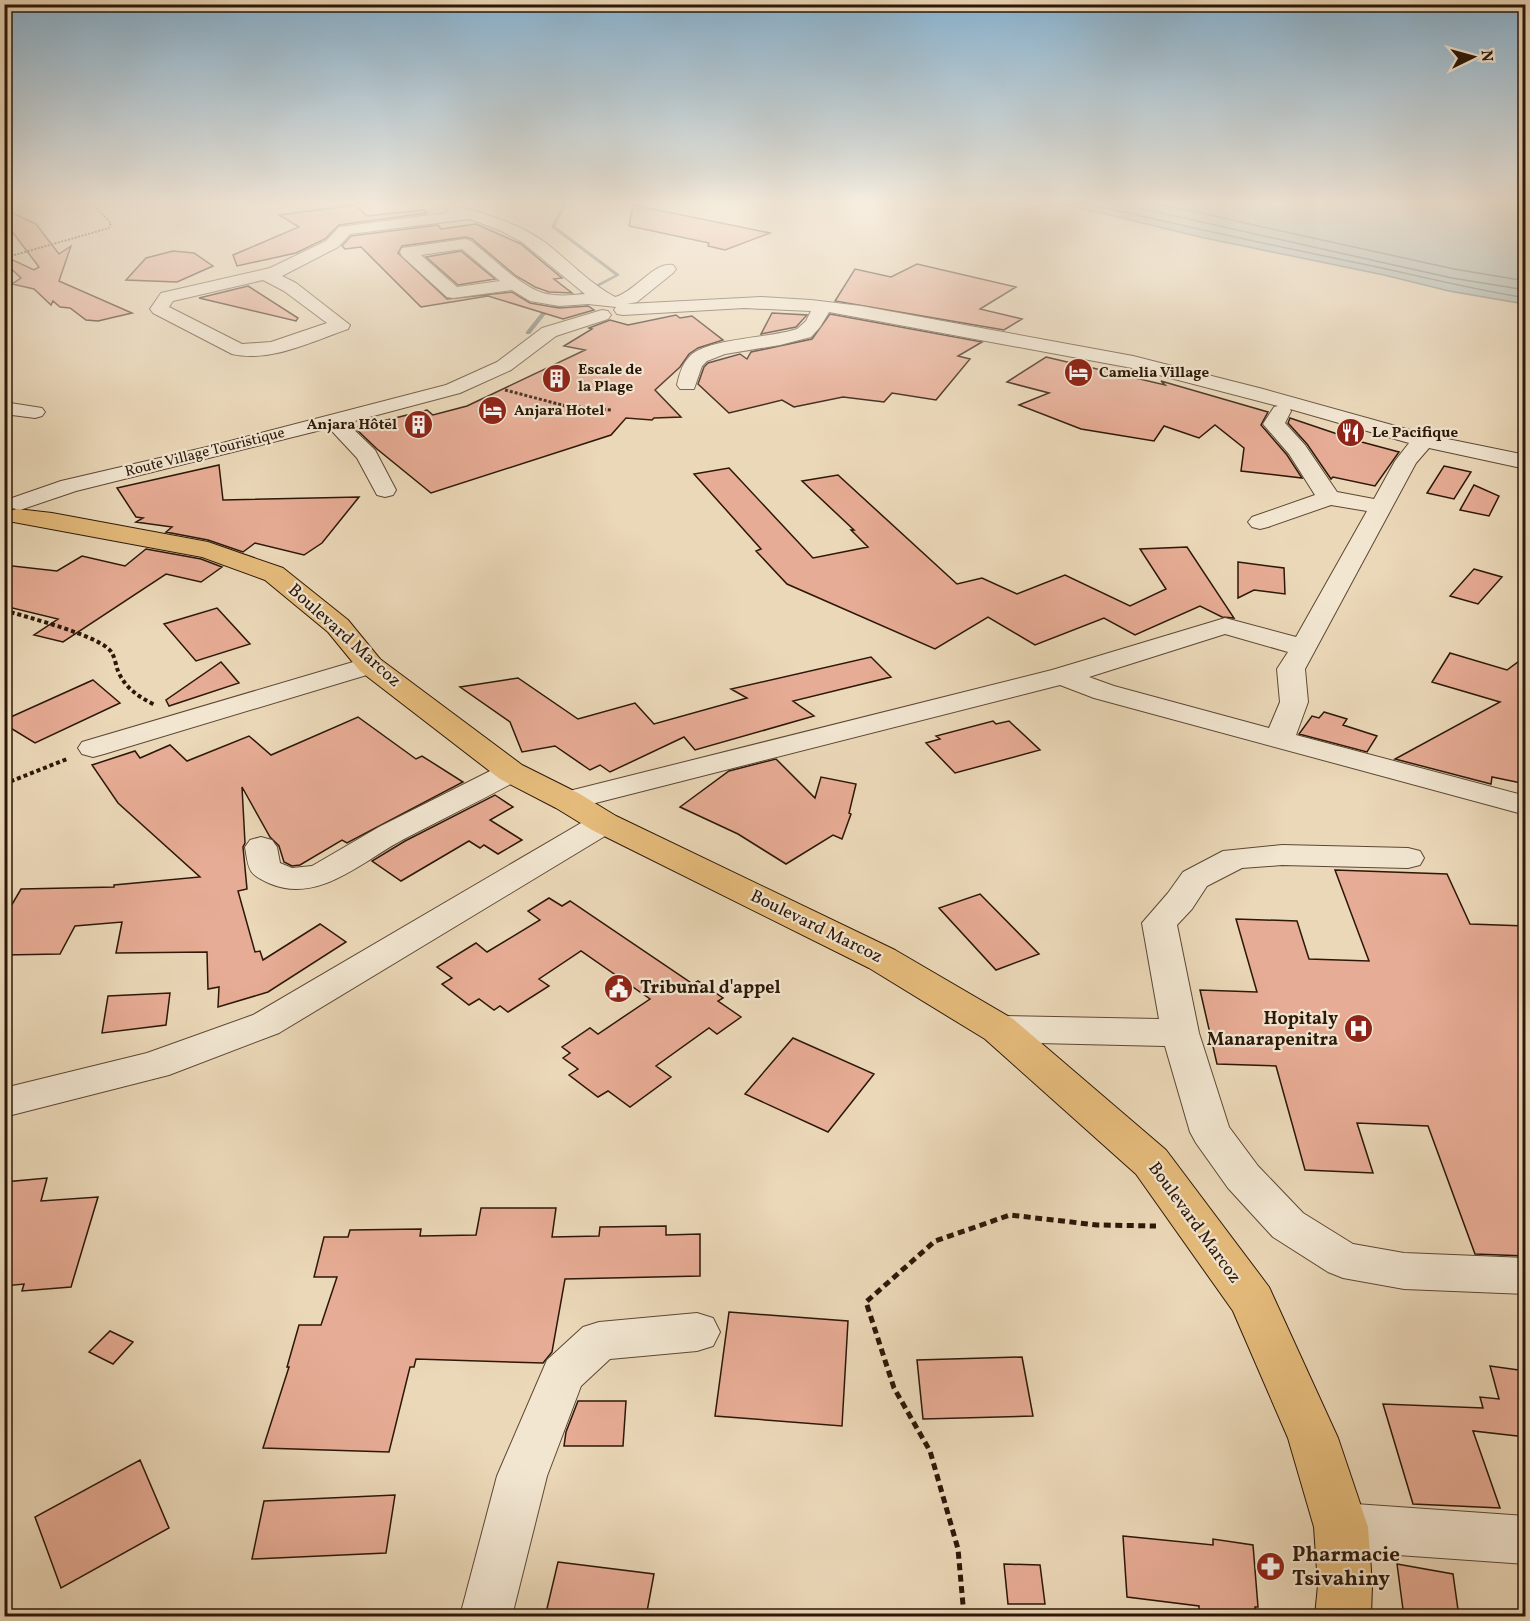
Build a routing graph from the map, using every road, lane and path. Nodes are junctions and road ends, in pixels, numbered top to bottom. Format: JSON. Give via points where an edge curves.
{"nodes":[{"id":1,"x":243,"y":280,"type":"edge"},
{"id":2,"x":273,"y":280,"type":"edge"},
{"id":3,"x":438,"y":280,"type":"edge"},
{"id":4,"x":510,"y":280,"type":"edge"},
{"id":5,"x":576,"y":280,"type":"edge"},
{"id":6,"x":654,"y":280,"type":"edge"},
{"id":7,"x":515,"y":284,"type":"junction"},
{"id":8,"x":608,"y":307,"type":"junction"},
{"id":9,"x":820,"y":311,"type":"junction"},
{"id":10,"x":514,"y":363,"type":"junction"},
{"id":11,"x":481,"y":384,"type":"junction"},
{"id":12,"x":687,"y":385,"type":"dead end"},
{"id":13,"x":405,"y":404,"type":"junction"},
{"id":14,"x":4,"y":408,"type":"edge"},
{"id":15,"x":612,"y":410,"type":"dead end"},
{"id":16,"x":1281,"y":411,"type":"junction"},
{"id":17,"x":35,"y":412,"type":"dead end"},
{"id":18,"x":337,"y":425,"type":"junction"},
{"id":19,"x":1421,"y":445,"type":"junction"},
{"id":20,"x":1526,"y":462,"type":"edge"},
{"id":21,"x":1526,"y":472,"type":"edge"},
{"id":22,"x":107,"y":478,"type":"junction"},
{"id":23,"x":385,"y":490,"type":"dead end"},
{"id":24,"x":1329,"y":498,"type":"junction"},
{"id":25,"x":1383,"y":507,"type":"junction"},
{"id":26,"x":12,"y":510,"type":"edge"},
{"id":27,"x":1260,"y":522,"type":"dead end"},
{"id":28,"x":4,"y":610,"type":"edge"},
{"id":29,"x":1304,"y":648,"type":"junction"},
{"id":30,"x":370,"y":665,"type":"junction"},
{"id":31,"x":1062,"y":675,"type":"junction"},
{"id":32,"x":185,"y":720,"type":"junction"},
{"id":33,"x":1279,"y":740,"type":"junction"},
{"id":34,"x":93,"y":748,"type":"joint"},
{"id":35,"x":511,"y":772,"type":"junction"},
{"id":36,"x":4,"y":784,"type":"edge"},
{"id":37,"x":568,"y":801,"type":"junction"},
{"id":38,"x":1526,"y":806,"type":"edge"},
{"id":39,"x":604,"y":823,"type":"junction"},
{"id":40,"x":261,"y":847,"type":"dead end"},
{"id":41,"x":1408,"y":858,"type":"dead end"},
{"id":42,"x":999,"y":1029,"type":"junction"},
{"id":43,"x":1180,"y":1033,"type":"junction"},
{"id":44,"x":4,"y":1103,"type":"edge"},
{"id":45,"x":1198,"y":1228,"type":"junction"},
{"id":46,"x":1526,"y":1276,"type":"edge"},
{"id":47,"x":697,"y":1332,"type":"dead end"},
{"id":48,"x":1341,"y":1527,"type":"junction"},
{"id":49,"x":1526,"y":1540,"type":"edge"},
{"id":50,"x":486,"y":1617,"type":"edge"},
{"id":51,"x":964,"y":1617,"type":"edge"},
{"id":52,"x":1343,"y":1617,"type":"edge"}],
"edges":[{"from":1,"to":2,"type":"street","via":[[167,297],[159,309],[239,350],[273,348],[341,325],[290,287]]},
{"from":3,"to":7,"type":"street","via":[[453,293]]},
{"from":4,"to":7,"type":"street"},
{"from":5,"to":8,"type":"street"},
{"from":6,"to":8,"type":"street","via":[[631,298]]},
{"from":7,"to":8,"type":"street","via":[[536,297]]},
{"from":8,"to":9,"type":"street"},
{"from":8,"to":10,"type":"street","name":"Route Village Touristique","via":[[585,326],[555,337]]},
{"from":8,"to":19,"type":"street","via":[[746,303],[838,307],[1133,362],[1256,393]]},
{"from":9,"to":12,"type":"street","via":[[805,332],[700,357],[692,365]]},
{"from":9,"to":16,"type":"street","via":[[1118,368]]},
{"from":10,"to":11,"type":"street","name":"Route Village Touristique"},
{"from":10,"to":13,"type":"street","name":"Route Village Touristique"},
{"from":11,"to":13,"type":"street","name":"Route Village Touristique"},
{"from":11,"to":15,"type":"path","via":[[566,406]]},
{"from":13,"to":18,"type":"street","name":"Route Village Touristique"},
{"from":13,"to":22,"type":"street","name":"Route Village Touristique"},
{"from":14,"to":17,"type":"street"},
{"from":16,"to":19,"type":"street"},
{"from":16,"to":24,"type":"street","via":[[1274,424]]},
{"from":18,"to":22,"type":"street","name":"Route Village Touristique","via":[[138,478]]},
{"from":18,"to":23,"type":"street","via":[[367,455]]},
{"from":19,"to":20,"type":"street"},
{"from":19,"to":21,"type":"street"},
{"from":19,"to":25,"type":"street","via":[[1406,462]]},
{"from":22,"to":26,"type":"street","name":"Route Village Touristique","via":[[69,486]]},
{"from":24,"to":25,"type":"street"},
{"from":24,"to":27,"type":"street"},
{"from":25,"to":29,"type":"street"},
{"from":26,"to":30,"type":"main road","name":"Boulevard Marcoz","via":[[208,550],[274,574],[338,626]]},
{"from":28,"to":32,"type":"path","via":[[91,638],[112,652],[118,676],[138,697]]},
{"from":29,"to":31,"type":"street","via":[[1225,626]]},
{"from":29,"to":33,"type":"street","via":[[1291,669],[1294,702]]},
{"from":30,"to":32,"type":"street"},
{"from":30,"to":35,"type":"main road","name":"Boulevard Marcoz"},
{"from":31,"to":33,"type":"street","via":[[1104,692]]},
{"from":31,"to":37,"type":"street"},
{"from":32,"to":34,"type":"street"},
{"from":33,"to":38,"type":"street"},
{"from":34,"to":36,"type":"path"},
{"from":35,"to":37,"type":"main road","name":"Boulevard Marcoz"},
{"from":35,"to":40,"type":"street","via":[[320,874],[289,879],[265,869]]},
{"from":37,"to":39,"type":"main road","name":"Boulevard Marcoz"},
{"from":39,"to":42,"type":"main road","name":"Boulevard Marcoz","via":[[882,959]]},
{"from":39,"to":44,"type":"street","via":[[266,1024],[155,1065]]},
{"from":41,"to":43,"type":"street","via":[[1236,858],[1195,879],[1159,923]]},
{"from":42,"to":43,"type":"street"},
{"from":42,"to":45,"type":"main road","name":"Boulevard Marcoz","via":[[1151,1162]]},
{"from":43,"to":46,"type":"street","via":[[1210,1132],[1243,1177],[1288,1225],[1343,1260],[1404,1271]]},
{"from":45,"to":48,"type":"main road","name":"Boulevard Marcoz","via":[[1252,1301],[1313,1438]]},
{"from":45,"to":51,"type":"path","via":[[1096,1225],[1010,1215],[935,1241],[866,1302],[894,1388],[930,1451],[958,1549]]},
{"from":47,"to":50,"type":"street","via":[[599,1341],[563,1374],[522,1476]]},
{"from":48,"to":49,"type":"street"},
{"from":48,"to":52,"type":"main road","name":"Boulevard Marcoz"}]}
